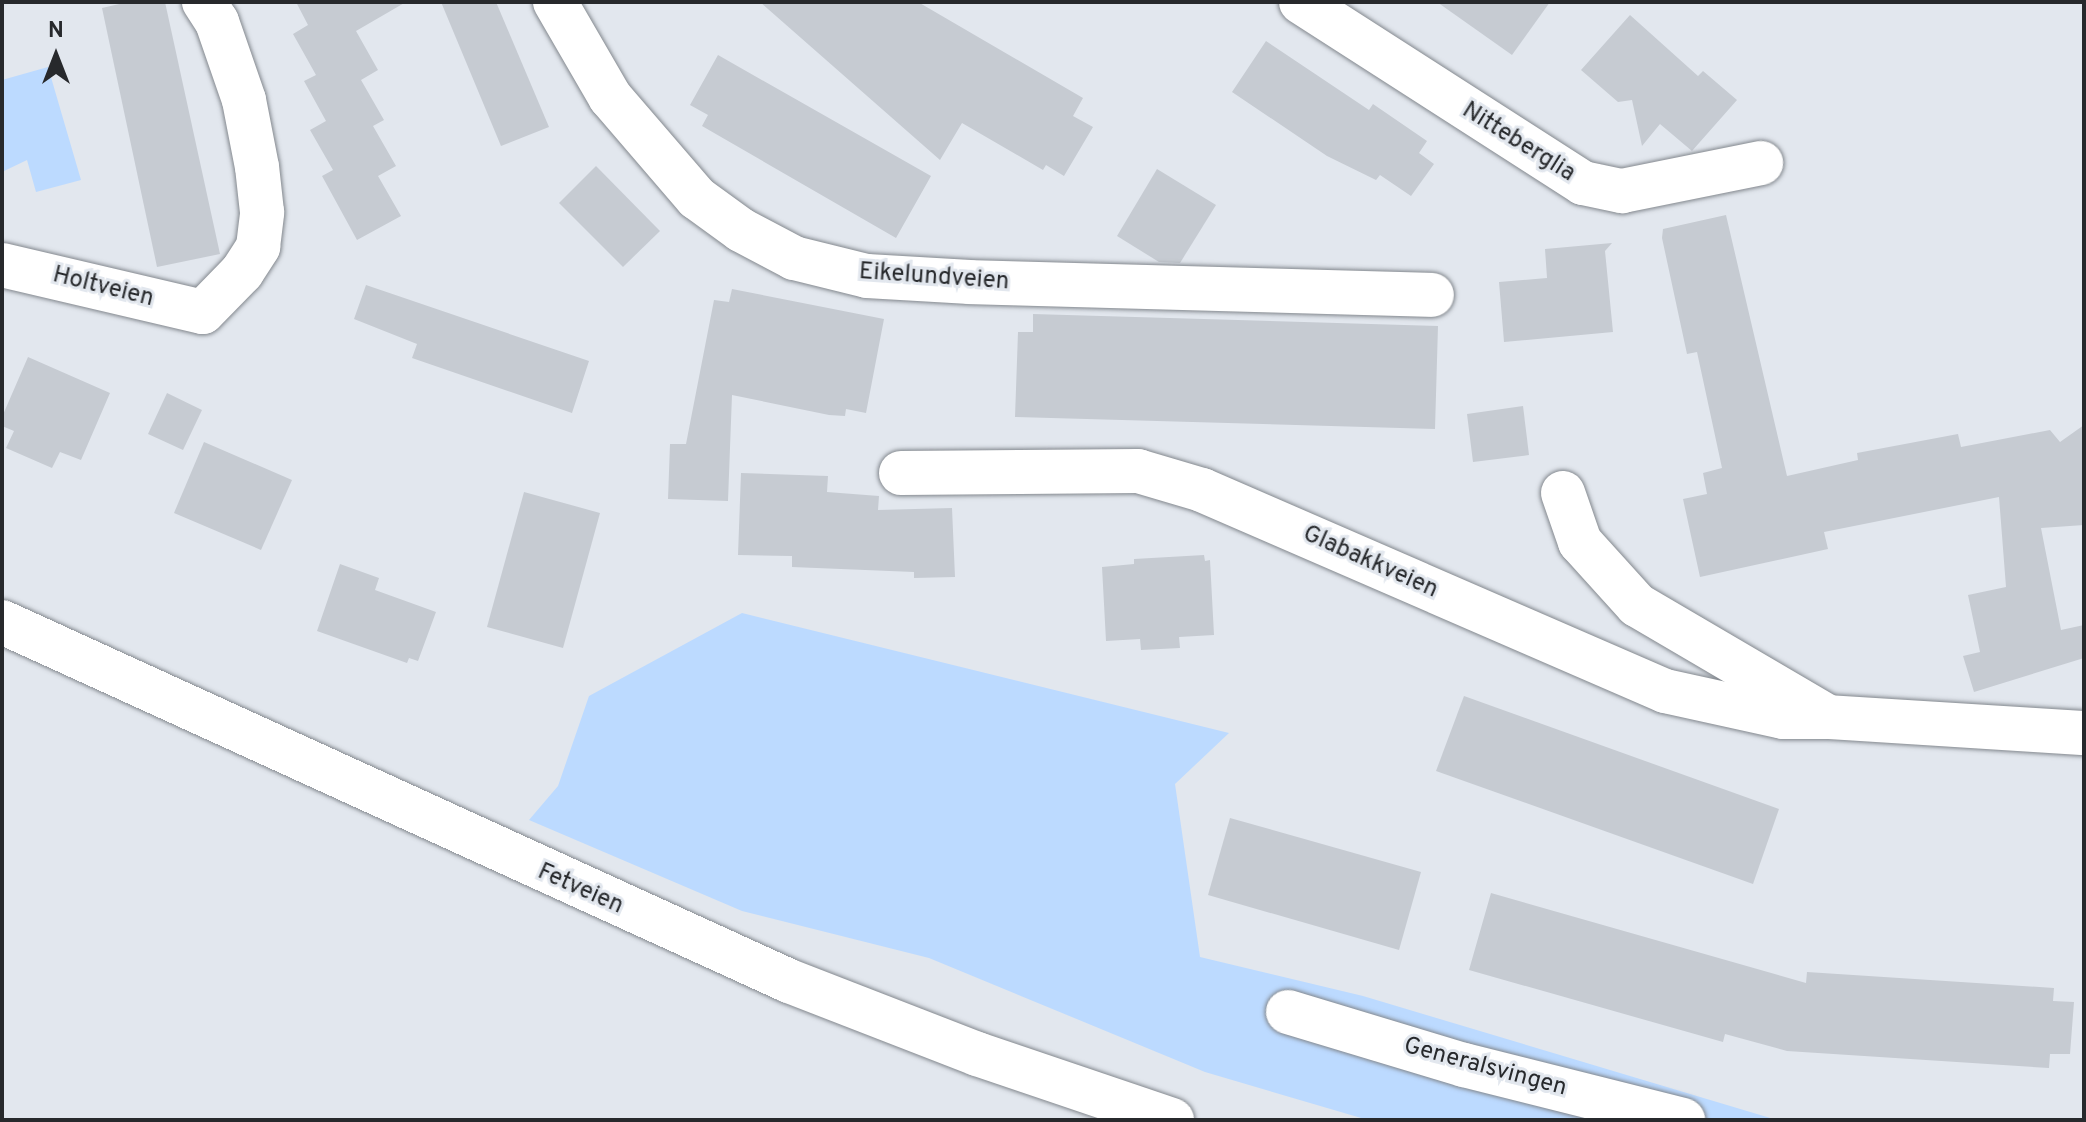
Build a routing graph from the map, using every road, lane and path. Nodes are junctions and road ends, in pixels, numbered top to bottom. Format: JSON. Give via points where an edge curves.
{"nodes":[{"id":1,"x":204,"y":2,"type":"edge"},
{"id":2,"x":555,"y":2,"type":"edge"},
{"id":3,"x":1301,"y":2,"type":"edge"},
{"id":4,"x":1761,"y":163,"type":"dead end"},
{"id":5,"x":2,"y":265,"type":"edge"},
{"id":6,"x":1432,"y":295,"type":"dead end"},
{"id":7,"x":901,"y":473,"type":"dead end"},
{"id":8,"x":1563,"y":493,"type":"dead end"},
{"id":9,"x":2,"y":622,"type":"edge"},
{"id":10,"x":1828,"y":717,"type":"junction"},
{"id":11,"x":2084,"y":733,"type":"edge"},
{"id":12,"x":1288,"y":1012,"type":"dead end"},
{"id":13,"x":1172,"y":1120,"type":"edge"},
{"id":14,"x":1683,"y":1120,"type":"edge"}],
"edges":[{"from":1,"to":5,"type":"main road","name":"Holtveien","via":[[217,22],[244,100],[262,212],[258,247],[242,272],[203,312]]},
{"from":2,"to":6,"type":"main road","name":"Eikelundveien","via":[[610,97],[697,198],[741,230],[794,258],[867,276]]},
{"from":3,"to":4,"type":"main road","name":"Nitteberglia","via":[[1583,183],[1622,191]]},
{"from":7,"to":10,"type":"main road","name":"Glabakkveien","via":[[1138,471],[1202,490],[1665,691],[1783,717]]},
{"from":8,"to":10,"type":"main road","name":"Glabakkveien","via":[[1580,542],[1637,605]]},
{"from":9,"to":13,"type":"main road","name":"Fetveien","via":[[789,981],[977,1054]]},
{"from":10,"to":11,"type":"main road","name":"Glabakkveien"},
{"from":12,"to":14,"type":"main road","name":"Generalsvingen","via":[[1464,1065]]}]}
